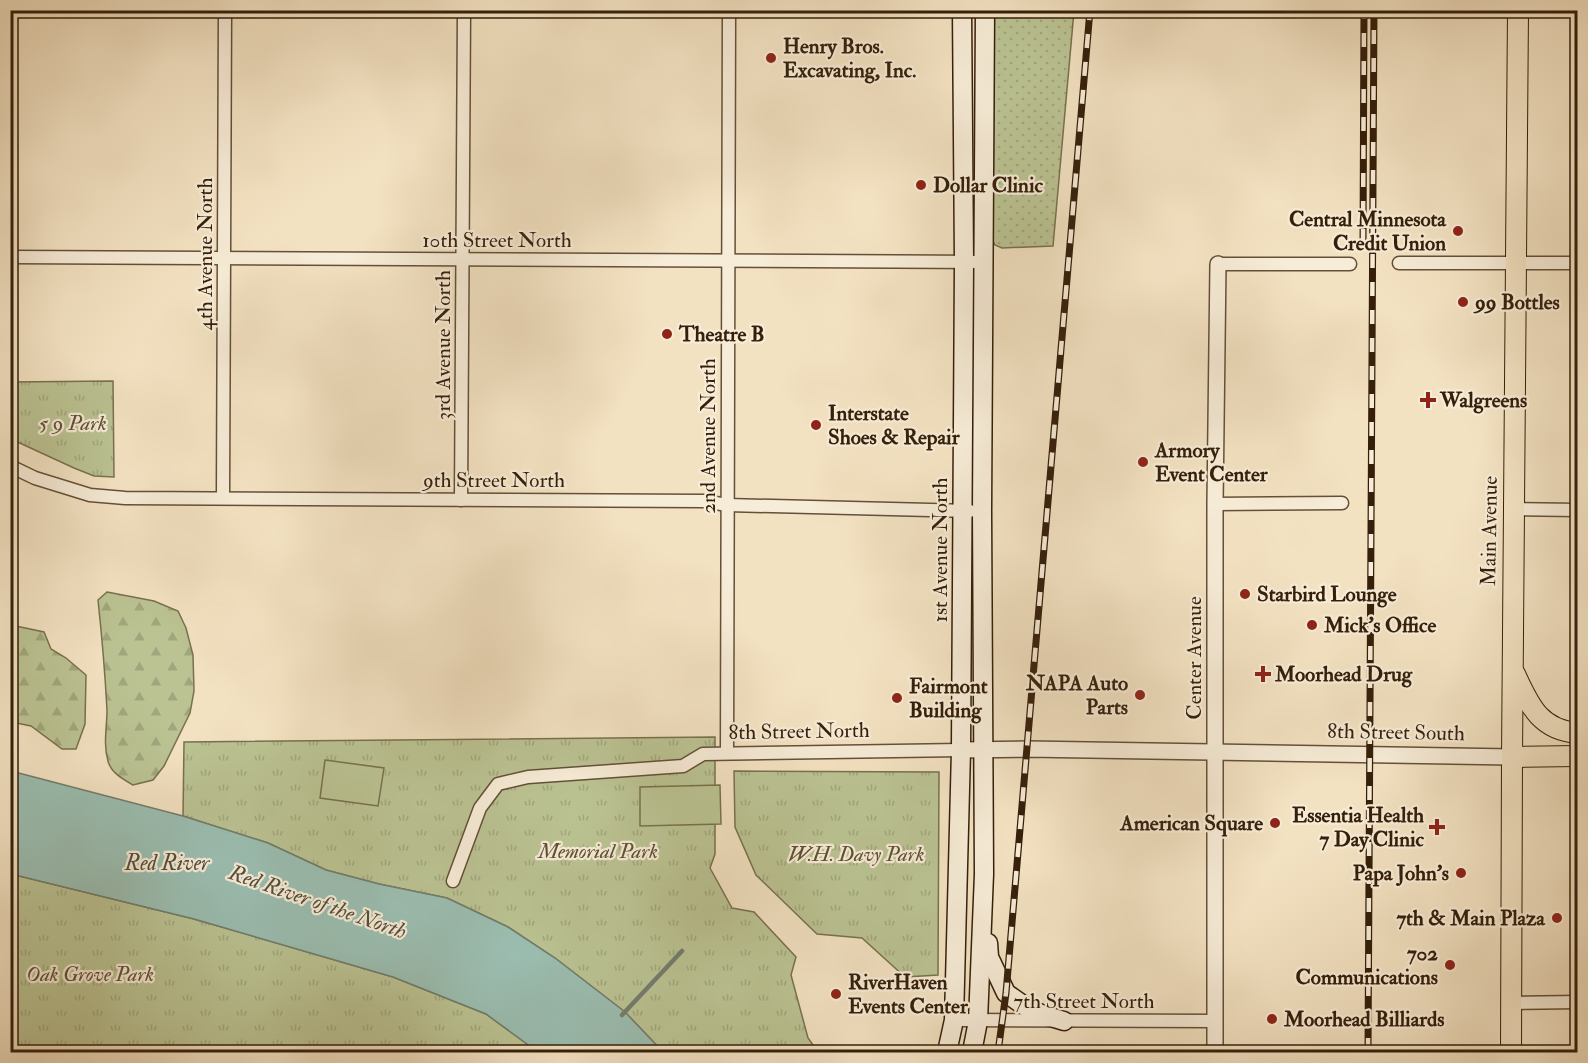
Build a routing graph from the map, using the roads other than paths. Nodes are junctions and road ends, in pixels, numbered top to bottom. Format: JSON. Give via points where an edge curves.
{"nodes":[{"id":1,"x":225,"y":10,"type":"edge"},
{"id":2,"x":464,"y":10,"type":"edge"},
{"id":3,"x":729,"y":10,"type":"edge"},
{"id":4,"x":962,"y":10,"type":"edge"},
{"id":5,"x":985,"y":10,"type":"edge"},
{"id":6,"x":1518,"y":10,"type":"edge"},
{"id":7,"x":10,"y":258,"type":"edge"},
{"id":8,"x":224,"y":258,"type":"junction"},
{"id":9,"x":463,"y":260,"type":"junction"},
{"id":10,"x":728,"y":261,"type":"junction"},
{"id":11,"x":964,"y":262,"type":"junction"},
{"id":12,"x":984,"y":262,"type":"junction"},
{"id":13,"x":1399,"y":263,"type":"dead end"},
{"id":14,"x":1516,"y":263,"type":"junction"},
{"id":15,"x":1578,"y":263,"type":"edge"},
{"id":16,"x":1218,"y":264,"type":"joint"},
{"id":17,"x":1350,"y":264,"type":"dead end"},
{"id":18,"x":10,"y":466,"type":"edge"},
{"id":19,"x":224,"y":498,"type":"junction"},
{"id":20,"x":461,"y":500,"type":"junction"},
{"id":21,"x":1342,"y":503,"type":"dead end"},
{"id":22,"x":1215,"y":504,"type":"junction"},
{"id":23,"x":727,"y":505,"type":"junction"},
{"id":24,"x":1514,"y":509,"type":"junction"},
{"id":25,"x":963,"y":510,"type":"junction"},
{"id":26,"x":1578,"y":510,"type":"edge"},
{"id":27,"x":982,"y":511,"type":"junction"},
{"id":28,"x":1512,"y":669,"type":"junction"},
{"id":29,"x":1578,"y":733,"type":"edge"},
{"id":30,"x":961,"y":750,"type":"junction"},
{"id":31,"x":984,"y":750,"type":"junction"},
{"id":32,"x":1214,"y":752,"type":"junction"},
{"id":33,"x":727,"y":753,"type":"junction"},
{"id":34,"x":1578,"y":756,"type":"edge"},
{"id":35,"x":1512,"y":757,"type":"junction"},
{"id":36,"x":984,"y":874,"type":"junction"},
{"id":37,"x":453,"y":881,"type":"dead end"},
{"id":38,"x":1578,"y":1002,"type":"edge"},
{"id":39,"x":1512,"y":1003,"type":"junction"},
{"id":40,"x":954,"y":1020,"type":"junction"},
{"id":41,"x":978,"y":1021,"type":"junction"},
{"id":42,"x":1064,"y":1021,"type":"junction"},
{"id":43,"x":1215,"y":1021,"type":"junction"},
{"id":44,"x":947,"y":1053,"type":"edge"},
{"id":45,"x":972,"y":1053,"type":"edge"},
{"id":46,"x":1215,"y":1053,"type":"edge"},
{"id":47,"x":1511,"y":1053,"type":"edge"}],
"edges":[{"from":1,"to":8,"type":"street","name":"4th Avenue North"},
{"from":2,"to":9,"type":"street","name":"3rd Avenue North"},
{"from":3,"to":10,"type":"street","name":"2nd Avenue North"},
{"from":4,"to":11,"type":"main road","name":"1st Avenue North"},
{"from":5,"to":12,"type":"main road","name":"1st Avenue North"},
{"from":6,"to":14,"type":"main road","name":"Main Avenue"},
{"from":7,"to":8,"type":"street","name":"10th Street North"},
{"from":8,"to":9,"type":"street","name":"10th Street North"},
{"from":8,"to":19,"type":"street","name":"4th Avenue North"},
{"from":9,"to":10,"type":"street","name":"10th Street North"},
{"from":9,"to":20,"type":"street","name":"3rd Avenue North"},
{"from":10,"to":11,"type":"street","name":"10th Street North"},
{"from":10,"to":23,"type":"street","name":"2nd Avenue North"},
{"from":11,"to":12,"type":"street","name":"10th Street North"},
{"from":11,"to":25,"type":"main road","name":"1st Avenue North"},
{"from":12,"to":27,"type":"main road","name":"1st Avenue North"},
{"from":13,"to":14,"type":"street"},
{"from":14,"to":15,"type":"street"},
{"from":14,"to":24,"type":"main road","name":"Main Avenue"},
{"from":16,"to":17,"type":"street"},
{"from":16,"to":22,"type":"street","name":"Center Avenue"},
{"from":18,"to":19,"type":"street","name":"9th Street North","via":[[90,495]]},
{"from":19,"to":20,"type":"street","name":"9th Street North"},
{"from":20,"to":23,"type":"street","name":"9th Street North","via":[[704,501]]},
{"from":21,"to":22,"type":"street"},
{"from":22,"to":32,"type":"street","name":"Center Avenue"},
{"from":23,"to":25,"type":"street","name":"9th Street North"},
{"from":23,"to":33,"type":"street","name":"2nd Avenue North"},
{"from":24,"to":26,"type":"street"},
{"from":24,"to":28,"type":"main road","name":"Main Avenue"},
{"from":25,"to":27,"type":"street","name":"9th Street North"},
{"from":25,"to":30,"type":"main road","name":"1st Avenue North"},
{"from":27,"to":31,"type":"main road","name":"1st Avenue North"},
{"from":28,"to":29,"type":"main road","via":[[1539,718],[1564,732]]},
{"from":28,"to":35,"type":"main road","name":"Main Avenue"},
{"from":30,"to":31,"type":"street","name":"8th Street North"},
{"from":30,"to":33,"type":"street","name":"8th Street North"},
{"from":30,"to":40,"type":"main road","name":"1st Avenue North"},
{"from":31,"to":32,"type":"street","name":"8th Street North"},
{"from":31,"to":36,"type":"main road","name":"1st Avenue North"},
{"from":32,"to":35,"type":"street","name":"8th Street South"},
{"from":32,"to":43,"type":"street","name":"Center Avenue"},
{"from":33,"to":37,"type":"street","name":"8th Street North","via":[[703,754],[683,766],[528,777],[498,783],[480,808]]},
{"from":34,"to":35,"type":"main road","name":"8th Street South"},
{"from":35,"to":39,"type":"main road","name":"Main Avenue"},
{"from":36,"to":41,"type":"main road","name":"1st Avenue North"},
{"from":36,"to":42,"type":"main road","via":[[989,957],[1006,993],[1026,1007]]},
{"from":38,"to":39,"type":"street"},
{"from":39,"to":47,"type":"main road","name":"Main Avenue"},
{"from":40,"to":41,"type":"street","name":"7th Street North"},
{"from":40,"to":44,"type":"main road","name":"1st Avenue North"},
{"from":41,"to":42,"type":"street","name":"7th Street North"},
{"from":41,"to":45,"type":"main road","name":"1st Avenue North"},
{"from":42,"to":43,"type":"street","name":"7th Street North"},
{"from":43,"to":46,"type":"street","name":"Center Avenue"}]}
